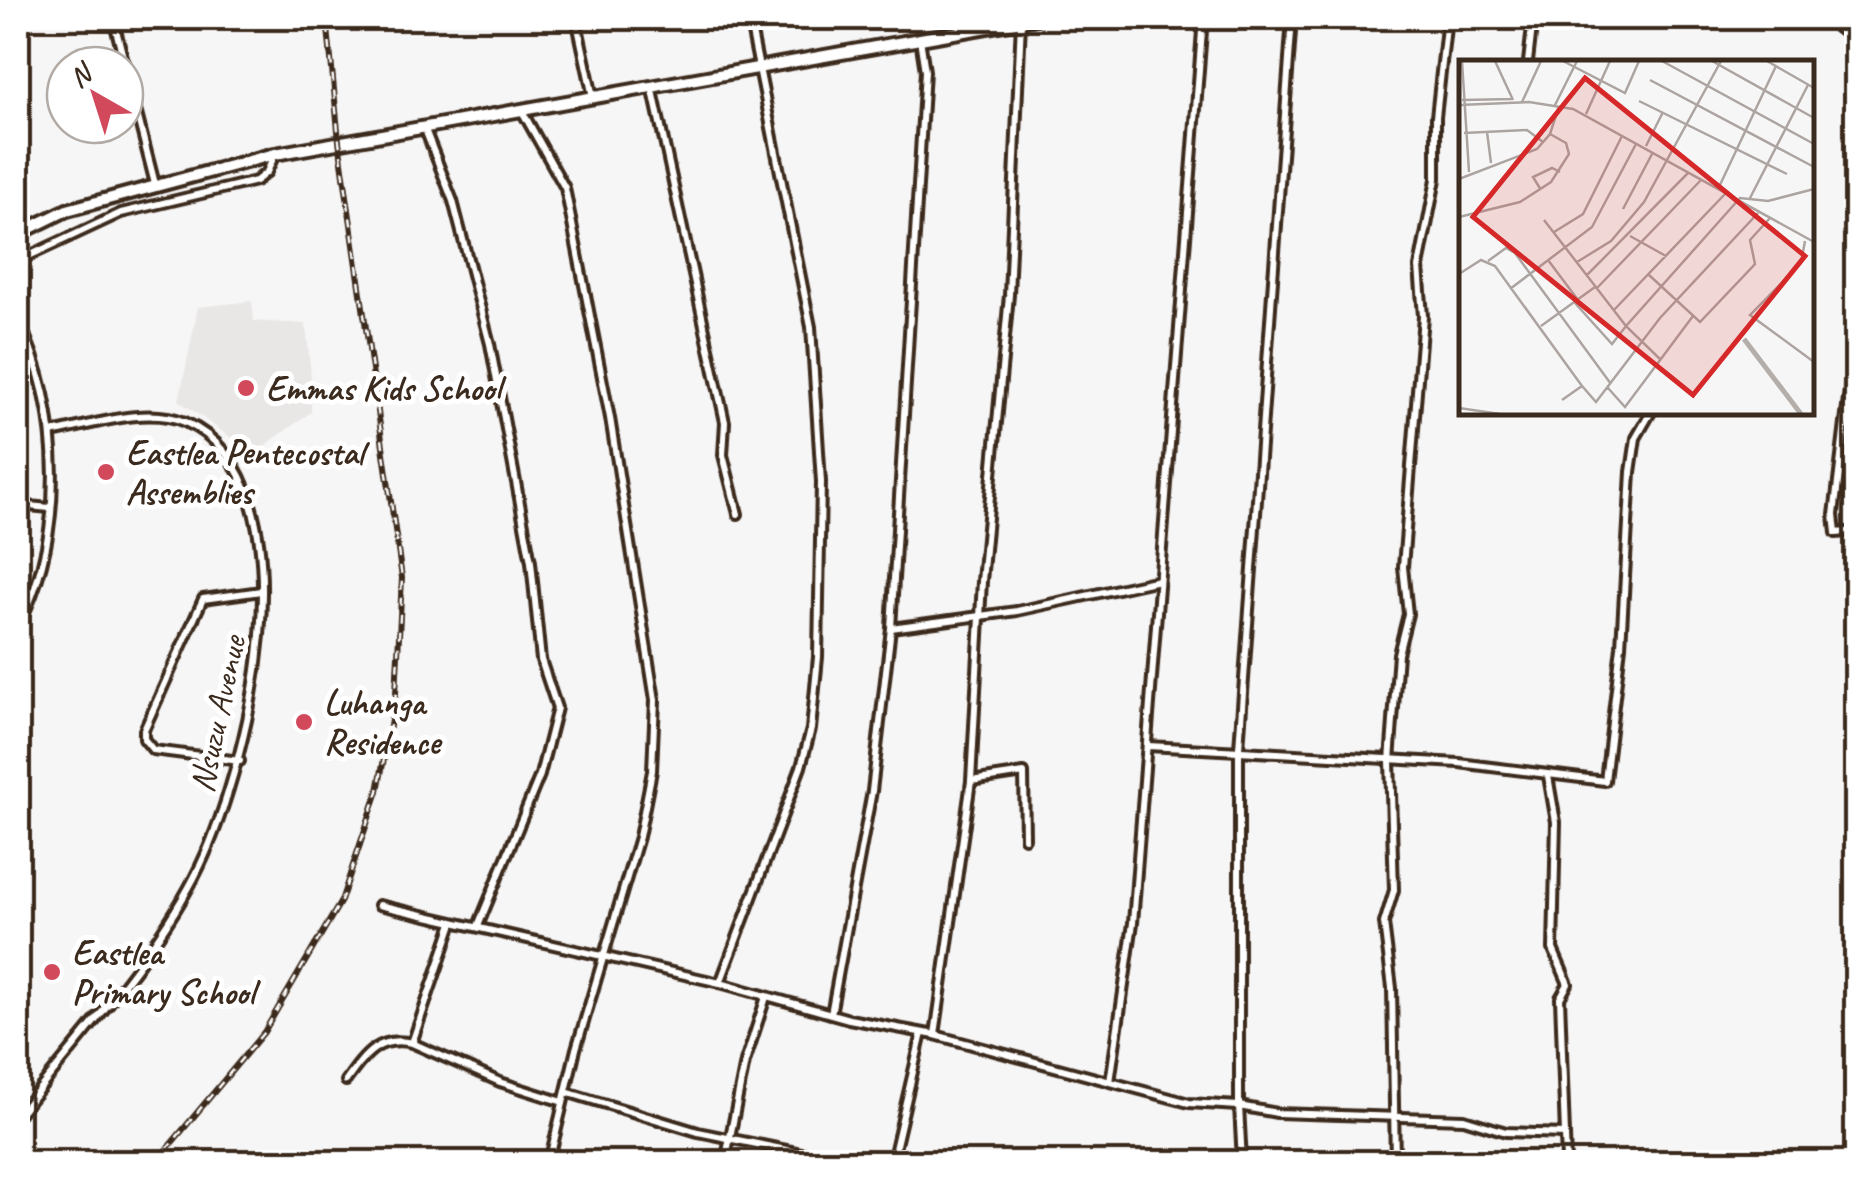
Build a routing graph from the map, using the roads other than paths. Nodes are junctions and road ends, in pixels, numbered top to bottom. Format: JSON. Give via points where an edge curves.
{"nodes":[{"id":1,"x":112,"y":18,"type":"edge"},
{"id":2,"x":576,"y":18,"type":"edge"},
{"id":3,"x":749,"y":18,"type":"edge"},
{"id":4,"x":1038,"y":18,"type":"edge"},
{"id":5,"x":1202,"y":18,"type":"edge"},
{"id":6,"x":1292,"y":18,"type":"edge"},
{"id":7,"x":1447,"y":18,"type":"edge"},
{"id":8,"x":1533,"y":18,"type":"edge"},
{"id":9,"x":1840,"y":18,"type":"edge"},
{"id":10,"x":1021,"y":20,"type":"junction"},
{"id":11,"x":920,"y":40,"type":"junction"},
{"id":12,"x":1856,"y":41,"type":"edge"},
{"id":13,"x":119,"y":45,"type":"edge"},
{"id":14,"x":1528,"y":60,"type":"edge"},
{"id":15,"x":760,"y":70,"type":"junction"},
{"id":16,"x":652,"y":86,"type":"junction"},
{"id":17,"x":594,"y":98,"type":"junction"},
{"id":18,"x":522,"y":111,"type":"junction"},
{"id":19,"x":424,"y":126,"type":"junction"},
{"id":20,"x":145,"y":145,"type":"edge"},
{"id":21,"x":275,"y":154,"type":"junction"},
{"id":22,"x":155,"y":184,"type":"junction"},
{"id":23,"x":18,"y":234,"type":"edge"},
{"id":24,"x":18,"y":261,"type":"edge"},
{"id":25,"x":18,"y":319,"type":"edge"},
{"id":26,"x":1856,"y":332,"type":"edge"},
{"id":27,"x":1649,"y":415,"type":"edge"},
{"id":28,"x":50,"y":433,"type":"junction"},
{"id":29,"x":18,"y":506,"type":"edge"},
{"id":30,"x":50,"y":508,"type":"junction"},
{"id":31,"x":738,"y":514,"type":"dead end"},
{"id":32,"x":1856,"y":531,"type":"edge"},
{"id":33,"x":1159,"y":580,"type":"junction"},
{"id":34,"x":260,"y":591,"type":"junction"},
{"id":35,"x":980,"y":616,"type":"junction"},
{"id":36,"x":18,"y":626,"type":"edge"},
{"id":37,"x":890,"y":628,"type":"junction"},
{"id":38,"x":1148,"y":746,"type":"junction"},
{"id":39,"x":1238,"y":748,"type":"junction"},
{"id":40,"x":240,"y":761,"type":"junction"},
{"id":41,"x":1390,"y":761,"type":"junction"},
{"id":42,"x":1548,"y":776,"type":"junction"},
{"id":43,"x":971,"y":781,"type":"junction"},
{"id":44,"x":1026,"y":838,"type":"dead end"},
{"id":45,"x":379,"y":905,"type":"dead end"},
{"id":46,"x":453,"y":923,"type":"junction"},
{"id":47,"x":478,"y":926,"type":"junction"},
{"id":48,"x":603,"y":956,"type":"junction"},
{"id":49,"x":720,"y":983,"type":"junction"},
{"id":50,"x":766,"y":997,"type":"junction"},
{"id":51,"x":831,"y":1014,"type":"junction"},
{"id":52,"x":922,"y":1033,"type":"junction"},
{"id":53,"x":935,"y":1035,"type":"junction"},
{"id":54,"x":412,"y":1043,"type":"junction"},
{"id":55,"x":346,"y":1081,"type":"dead end"},
{"id":56,"x":1110,"y":1082,"type":"junction"},
{"id":57,"x":566,"y":1092,"type":"junction"},
{"id":58,"x":563,"y":1102,"type":"junction"},
{"id":59,"x":1240,"y":1106,"type":"junction"},
{"id":60,"x":18,"y":1116,"type":"edge"},
{"id":61,"x":1394,"y":1116,"type":"junction"},
{"id":62,"x":1565,"y":1134,"type":"junction"},
{"id":63,"x":731,"y":1137,"type":"junction"},
{"id":64,"x":549,"y":1162,"type":"edge"},
{"id":65,"x":725,"y":1162,"type":"edge"},
{"id":66,"x":846,"y":1162,"type":"edge"},
{"id":67,"x":892,"y":1162,"type":"edge"},
{"id":68,"x":1242,"y":1162,"type":"edge"},
{"id":69,"x":1394,"y":1162,"type":"edge"},
{"id":70,"x":1566,"y":1162,"type":"edge"}],
"edges":[{"from":1,"to":13,"type":"street"},
{"from":2,"to":17,"type":"street"},
{"from":3,"to":15,"type":"street"},
{"from":4,"to":10,"type":"main road"},
{"from":5,"to":33,"type":"street"},
{"from":6,"to":39,"type":"street"},
{"from":7,"to":41,"type":"street","via":[[1436,178],[1419,268],[1422,316],[1404,530],[1408,614],[1398,654]]},
{"from":8,"to":14,"type":"street"},
{"from":9,"to":12,"type":"street","via":[[1838,28]]},
{"from":10,"to":11,"type":"main road"},
{"from":10,"to":35,"type":"street","via":[[1009,295]]},
{"from":11,"to":15,"type":"main road"},
{"from":11,"to":37,"type":"street","via":[[924,71]]},
{"from":15,"to":16,"type":"main road"},
{"from":15,"to":49,"type":"street","via":[[811,327],[820,482],[818,657],[801,767]]},
{"from":16,"to":17,"type":"main road"},
{"from":16,"to":31,"type":"street","via":[[721,402],[721,442]]},
{"from":17,"to":18,"type":"main road"},
{"from":18,"to":19,"type":"main road"},
{"from":18,"to":48,"type":"street","via":[[565,188],[655,700],[652,771],[639,836]]},
{"from":19,"to":21,"type":"main road"},
{"from":19,"to":47,"type":"street","via":[[453,200],[490,344],[531,562],[541,660],[556,708],[534,792]]},
{"from":20,"to":22,"type":"street"},
{"from":21,"to":22,"type":"main road"},
{"from":21,"to":24,"type":"street","via":[[256,181],[121,213]]},
{"from":22,"to":23,"type":"main road","via":[[67,210]]},
{"from":25,"to":28,"type":"street"},
{"from":26,"to":32,"type":"street","via":[[1834,515],[1836,533]]},
{"from":27,"to":42,"type":"street","via":[[1636,438],[1631,472],[1608,776],[1602,782]]},
{"from":28,"to":30,"type":"street"},
{"from":28,"to":34,"type":"street","name":"Nsuzu Avenue","via":[[154,416],[202,432],[239,474],[251,508]]},
{"from":29,"to":30,"type":"street"},
{"from":30,"to":36,"type":"street","via":[[42,568]]},
{"from":33,"to":35,"type":"street"},
{"from":33,"to":38,"type":"street"},
{"from":34,"to":40,"type":"street","name":"Nsuzu Avenue","via":[[257,676]]},
{"from":34,"to":40,"type":"street","via":[[209,596],[198,604],[144,730],[154,750]]},
{"from":35,"to":37,"type":"street"},
{"from":35,"to":43,"type":"street"},
{"from":37,"to":51,"type":"street","via":[[864,843]]},
{"from":38,"to":39,"type":"street"},
{"from":38,"to":56,"type":"street"},
{"from":39,"to":41,"type":"street"},
{"from":39,"to":59,"type":"street"},
{"from":40,"to":60,"type":"street","name":"Nsuzu Avenue","via":[[213,837],[177,908]]},
{"from":41,"to":42,"type":"street"},
{"from":41,"to":61,"type":"street","via":[[1394,890],[1384,923]]},
{"from":42,"to":62,"type":"street","via":[[1556,822],[1553,950],[1568,978],[1560,998]]},
{"from":43,"to":44,"type":"street","via":[[1024,773]]},
{"from":43,"to":53,"type":"street"},
{"from":45,"to":46,"type":"street"},
{"from":46,"to":47,"type":"street"},
{"from":46,"to":54,"type":"street"},
{"from":47,"to":48,"type":"street"},
{"from":48,"to":49,"type":"street"},
{"from":48,"to":57,"type":"street"},
{"from":49,"to":50,"type":"street"},
{"from":50,"to":51,"type":"street"},
{"from":50,"to":63,"type":"street"},
{"from":51,"to":52,"type":"street"},
{"from":52,"to":53,"type":"street"},
{"from":52,"to":67,"type":"street"},
{"from":53,"to":56,"type":"street"},
{"from":54,"to":55,"type":"street","via":[[378,1044]]},
{"from":54,"to":58,"type":"street"},
{"from":56,"to":59,"type":"street","via":[[1189,1103]]},
{"from":57,"to":58,"type":"street"},
{"from":57,"to":63,"type":"street","via":[[642,1118]]},
{"from":58,"to":64,"type":"street"},
{"from":59,"to":61,"type":"street"},
{"from":59,"to":68,"type":"street"},
{"from":61,"to":62,"type":"street"},
{"from":61,"to":69,"type":"street"},
{"from":62,"to":70,"type":"street"},
{"from":63,"to":65,"type":"street"},
{"from":63,"to":66,"type":"street"}]}
